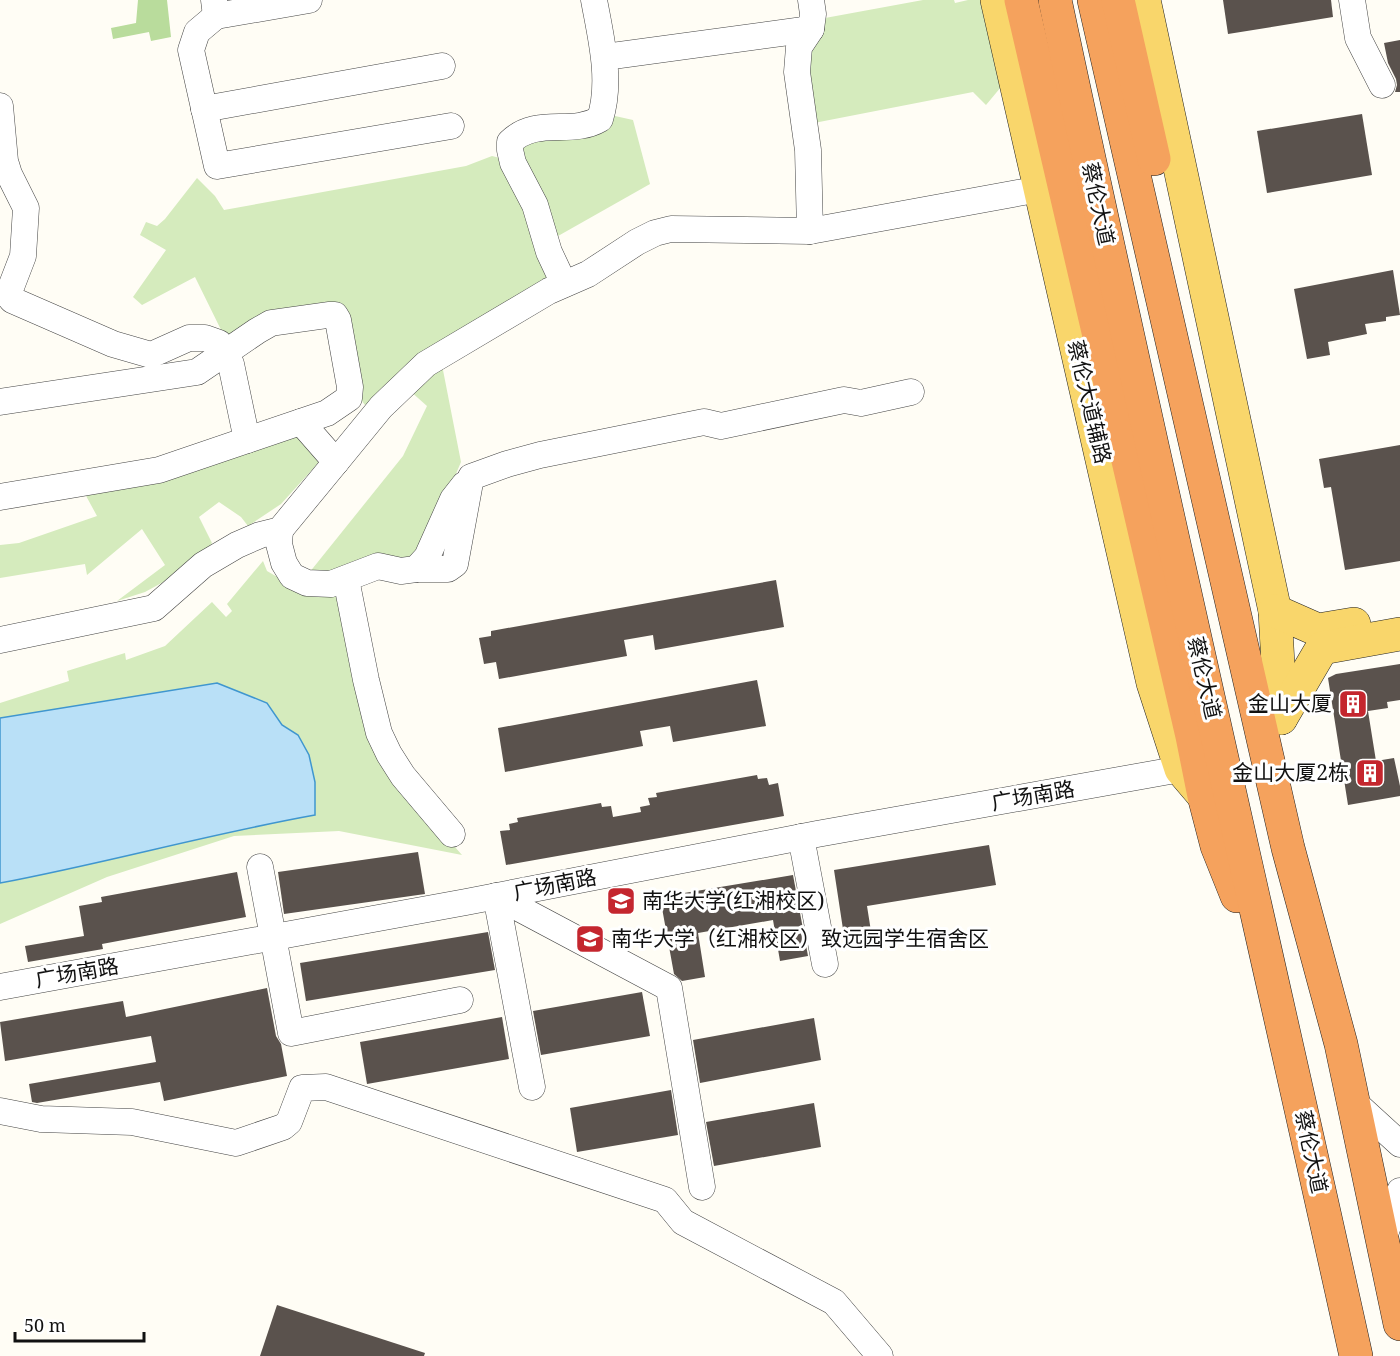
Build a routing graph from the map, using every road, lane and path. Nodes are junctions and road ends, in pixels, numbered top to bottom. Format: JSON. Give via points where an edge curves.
{"nodes":[{"id":1,"x":309,"y":0,"type":"edge"},
{"id":2,"x":594,"y":0,"type":"edge"},
{"id":3,"x":811,"y":0,"type":"edge"},
{"id":4,"x":997,"y":0,"type":"edge"},
{"id":5,"x":1021,"y":0,"type":"edge"},
{"id":6,"x":1055,"y":0,"type":"edge"},
{"id":7,"x":1094,"y":0,"type":"edge"},
{"id":8,"x":1118,"y":0,"type":"edge"},
{"id":9,"x":1144,"y":0,"type":"edge"},
{"id":10,"x":1352,"y":0,"type":"edge"},
{"id":11,"x":215,"y":8,"type":"edge"},
{"id":12,"x":811,"y":29,"type":"junction"},
{"id":13,"x":605,"y":57,"type":"junction"},
{"id":14,"x":442,"y":66,"type":"dead end"},
{"id":15,"x":1382,"y":85,"type":"dead end"},
{"id":16,"x":0,"y":106,"type":"edge"},
{"id":17,"x":204,"y":109,"type":"junction"},
{"id":18,"x":451,"y":126,"type":"dead end"},
{"id":19,"x":1040,"y":189,"type":"junction"},
{"id":20,"x":810,"y":231,"type":"junction"},
{"id":21,"x":564,"y":284,"type":"junction"},
{"id":22,"x":225,"y":353,"type":"junction"},
{"id":23,"x":911,"y":392,"type":"dead end"},
{"id":24,"x":0,"y":402,"type":"edge"},
{"id":25,"x":301,"y":422,"type":"junction"},
{"id":26,"x":247,"y":440,"type":"junction"},
{"id":27,"x":336,"y":462,"type":"junction"},
{"id":28,"x":0,"y":497,"type":"edge"},
{"id":29,"x":280,"y":530,"type":"junction"},
{"id":30,"x":346,"y":579,"type":"junction"},
{"id":31,"x":1275,"y":611,"type":"junction"},
{"id":32,"x":1400,"y":616,"type":"edge"},
{"id":33,"x":1400,"y":634,"type":"edge"},
{"id":34,"x":0,"y":640,"type":"edge"},
{"id":35,"x":1281,"y":718,"type":"junction"},
{"id":36,"x":1181,"y":769,"type":"junction"},
{"id":37,"x":1204,"y":795,"type":"junction"},
{"id":38,"x":452,"y":834,"type":"dead end"},
{"id":39,"x":801,"y":837,"type":"junction"},
{"id":40,"x":260,"y":867,"type":"dead end"},
{"id":41,"x":496,"y":896,"type":"junction"},
{"id":42,"x":273,"y":937,"type":"junction"},
{"id":43,"x":825,"y":964,"type":"dead end"},
{"id":44,"x":0,"y":987,"type":"edge"},
{"id":45,"x":1275,"y":992,"type":"junction"},
{"id":46,"x":460,"y":1000,"type":"dead end"},
{"id":47,"x":1341,"y":1044,"type":"junction"},
{"id":48,"x":532,"y":1087,"type":"dead end"},
{"id":49,"x":1354,"y":1102,"type":"junction"},
{"id":50,"x":0,"y":1111,"type":"edge"},
{"id":51,"x":1400,"y":1144,"type":"edge"},
{"id":52,"x":702,"y":1187,"type":"dead end"},
{"id":53,"x":1400,"y":1191,"type":"edge"},
{"id":54,"x":1383,"y":1240,"type":"junction"},
{"id":55,"x":1400,"y":1323,"type":"edge"},
{"id":56,"x":879,"y":1356,"type":"edge"},
{"id":57,"x":1356,"y":1356,"type":"edge"}],
"edges":[{"from":1,"to":11,"type":"street"},
{"from":2,"to":13,"type":"street"},
{"from":3,"to":12,"type":"street"},
{"from":4,"to":19,"type":"main road","name":"蔡伦大道辅路"},
{"from":5,"to":37,"type":"highway"},
{"from":6,"to":45,"type":"highway","name":"蔡伦大道","via":[[1120,308]]},
{"from":7,"to":47,"type":"highway","name":"蔡伦大道","via":[[1288,848]]},
{"from":8,"to":35,"type":"highway"},
{"from":9,"to":31,"type":"main road"},
{"from":10,"to":15,"type":"street","via":[[1358,38]]},
{"from":11,"to":17,"type":"street","via":[[197,32],[190,50]]},
{"from":12,"to":13,"type":"street"},
{"from":12,"to":20,"type":"street","via":[[799,47],[797,72],[808,150]]},
{"from":13,"to":21,"type":"street","via":[[604,107],[600,119],[578,127],[533,129],[519,133],[510,142],[513,163],[536,205],[549,252]]},
{"from":14,"to":17,"type":"street"},
{"from":16,"to":22,"type":"street","via":[[5,161],[26,208],[23,256],[8,295],[12,300],[113,344],[151,355],[189,338],[219,343]]},
{"from":17,"to":18,"type":"street","via":[[218,166]]},
{"from":19,"to":20,"type":"street"},
{"from":19,"to":36,"type":"main road","name":"蔡伦大道辅路","via":[[1153,683]]},
{"from":20,"to":21,"type":"street","via":[[655,232],[588,274]]},
{"from":21,"to":27,"type":"street","via":[[426,364],[381,408]]},
{"from":22,"to":24,"type":"street","via":[[197,372]]},
{"from":22,"to":25,"type":"street","via":[[271,323],[335,315],[350,387],[348,398],[327,413]]},
{"from":22,"to":26,"type":"street","via":[[231,364]]},
{"from":23,"to":30,"type":"street","via":[[861,403],[844,400],[721,426],[704,422],[507,464],[471,477],[455,564],[448,569],[401,571],[378,566]]},
{"from":25,"to":26,"type":"street"},
{"from":25,"to":27,"type":"street"},
{"from":26,"to":28,"type":"street","via":[[159,471]]},
{"from":27,"to":29,"type":"street"},
{"from":29,"to":30,"type":"street","via":[[279,544],[291,576],[307,583],[331,584]]},
{"from":29,"to":34,"type":"street","via":[[237,545],[203,565],[154,608]]},
{"from":30,"to":38,"type":"street","via":[[379,733],[403,776]]},
{"from":31,"to":32,"type":"main road","via":[[1318,630]]},
{"from":31,"to":35,"type":"main road"},
{"from":33,"to":35,"type":"main road","via":[[1322,648]]},
{"from":35,"to":47,"type":"highway","via":[[1323,910]]},
{"from":36,"to":37,"type":"main road","name":"蔡伦大道辅路"},
{"from":36,"to":39,"type":"street","name":"广场南路"},
{"from":37,"to":45,"type":"highway","via":[[1217,846]]},
{"from":39,"to":41,"type":"street","name":"广场南路"},
{"from":39,"to":43,"type":"street"},
{"from":40,"to":42,"type":"street"},
{"from":41,"to":42,"type":"street","name":"广场南路"},
{"from":41,"to":48,"type":"street"},
{"from":41,"to":52,"type":"street","via":[[669,988]]},
{"from":42,"to":44,"type":"street","name":"广场南路"},
{"from":42,"to":46,"type":"street","via":[[291,1032]]},
{"from":45,"to":57,"type":"highway","name":"蔡伦大道"},
{"from":47,"to":49,"type":"highway","name":"蔡伦大道"},
{"from":49,"to":51,"type":"street"},
{"from":49,"to":54,"type":"highway","name":"蔡伦大道"},
{"from":50,"to":56,"type":"street","via":[[41,1119],[132,1122],[236,1143],[289,1122],[302,1088],[326,1087],[665,1200],[683,1222],[834,1302]]},
{"from":53,"to":54,"type":"street"},
{"from":54,"to":55,"type":"highway","name":"蔡伦大道"}]}
